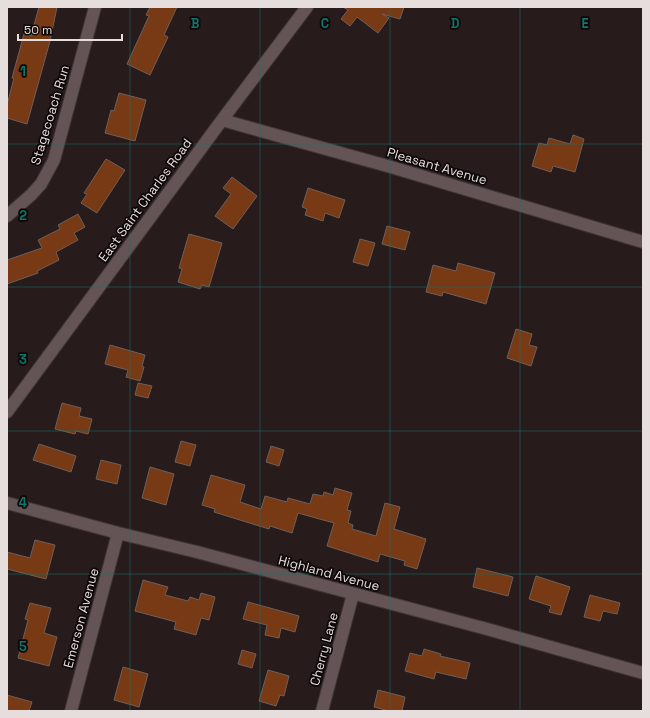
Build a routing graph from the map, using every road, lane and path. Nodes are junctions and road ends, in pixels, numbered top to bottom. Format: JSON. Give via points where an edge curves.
{"nodes":[{"id":1,"x":95,"y":7,"type":"edge"},
{"id":2,"x":307,"y":7,"type":"edge"},
{"id":3,"x":222,"y":120,"type":"junction"},
{"id":4,"x":7,"y":216,"type":"edge"},
{"id":5,"x":643,"y":242,"type":"edge"},
{"id":6,"x":7,"y":412,"type":"edge"},
{"id":7,"x":7,"y":504,"type":"edge"},
{"id":8,"x":118,"y":533,"type":"junction"},
{"id":9,"x":353,"y":594,"type":"junction"},
{"id":10,"x":643,"y":673,"type":"edge"},
{"id":11,"x":71,"y":711,"type":"edge"},
{"id":12,"x":322,"y":711,"type":"edge"}],
"edges":[{"from":1,"to":4,"type":"street","name":"Stagecoach Run","via":[[54,160],[36,190]]},
{"from":2,"to":3,"type":"street","name":"East Saint Charles Road"},
{"from":3,"to":5,"type":"street","name":"Pleasant Avenue"},
{"from":3,"to":6,"type":"street","name":"East Saint Charles Road"},
{"from":7,"to":8,"type":"street","name":"Highland Avenue"},
{"from":8,"to":9,"type":"street","name":"Highland Avenue"},
{"from":8,"to":11,"type":"street","name":"Emerson Avenue"},
{"from":9,"to":10,"type":"street","name":"Highland Avenue"},
{"from":9,"to":12,"type":"street","name":"Cherry Lane"}]}
